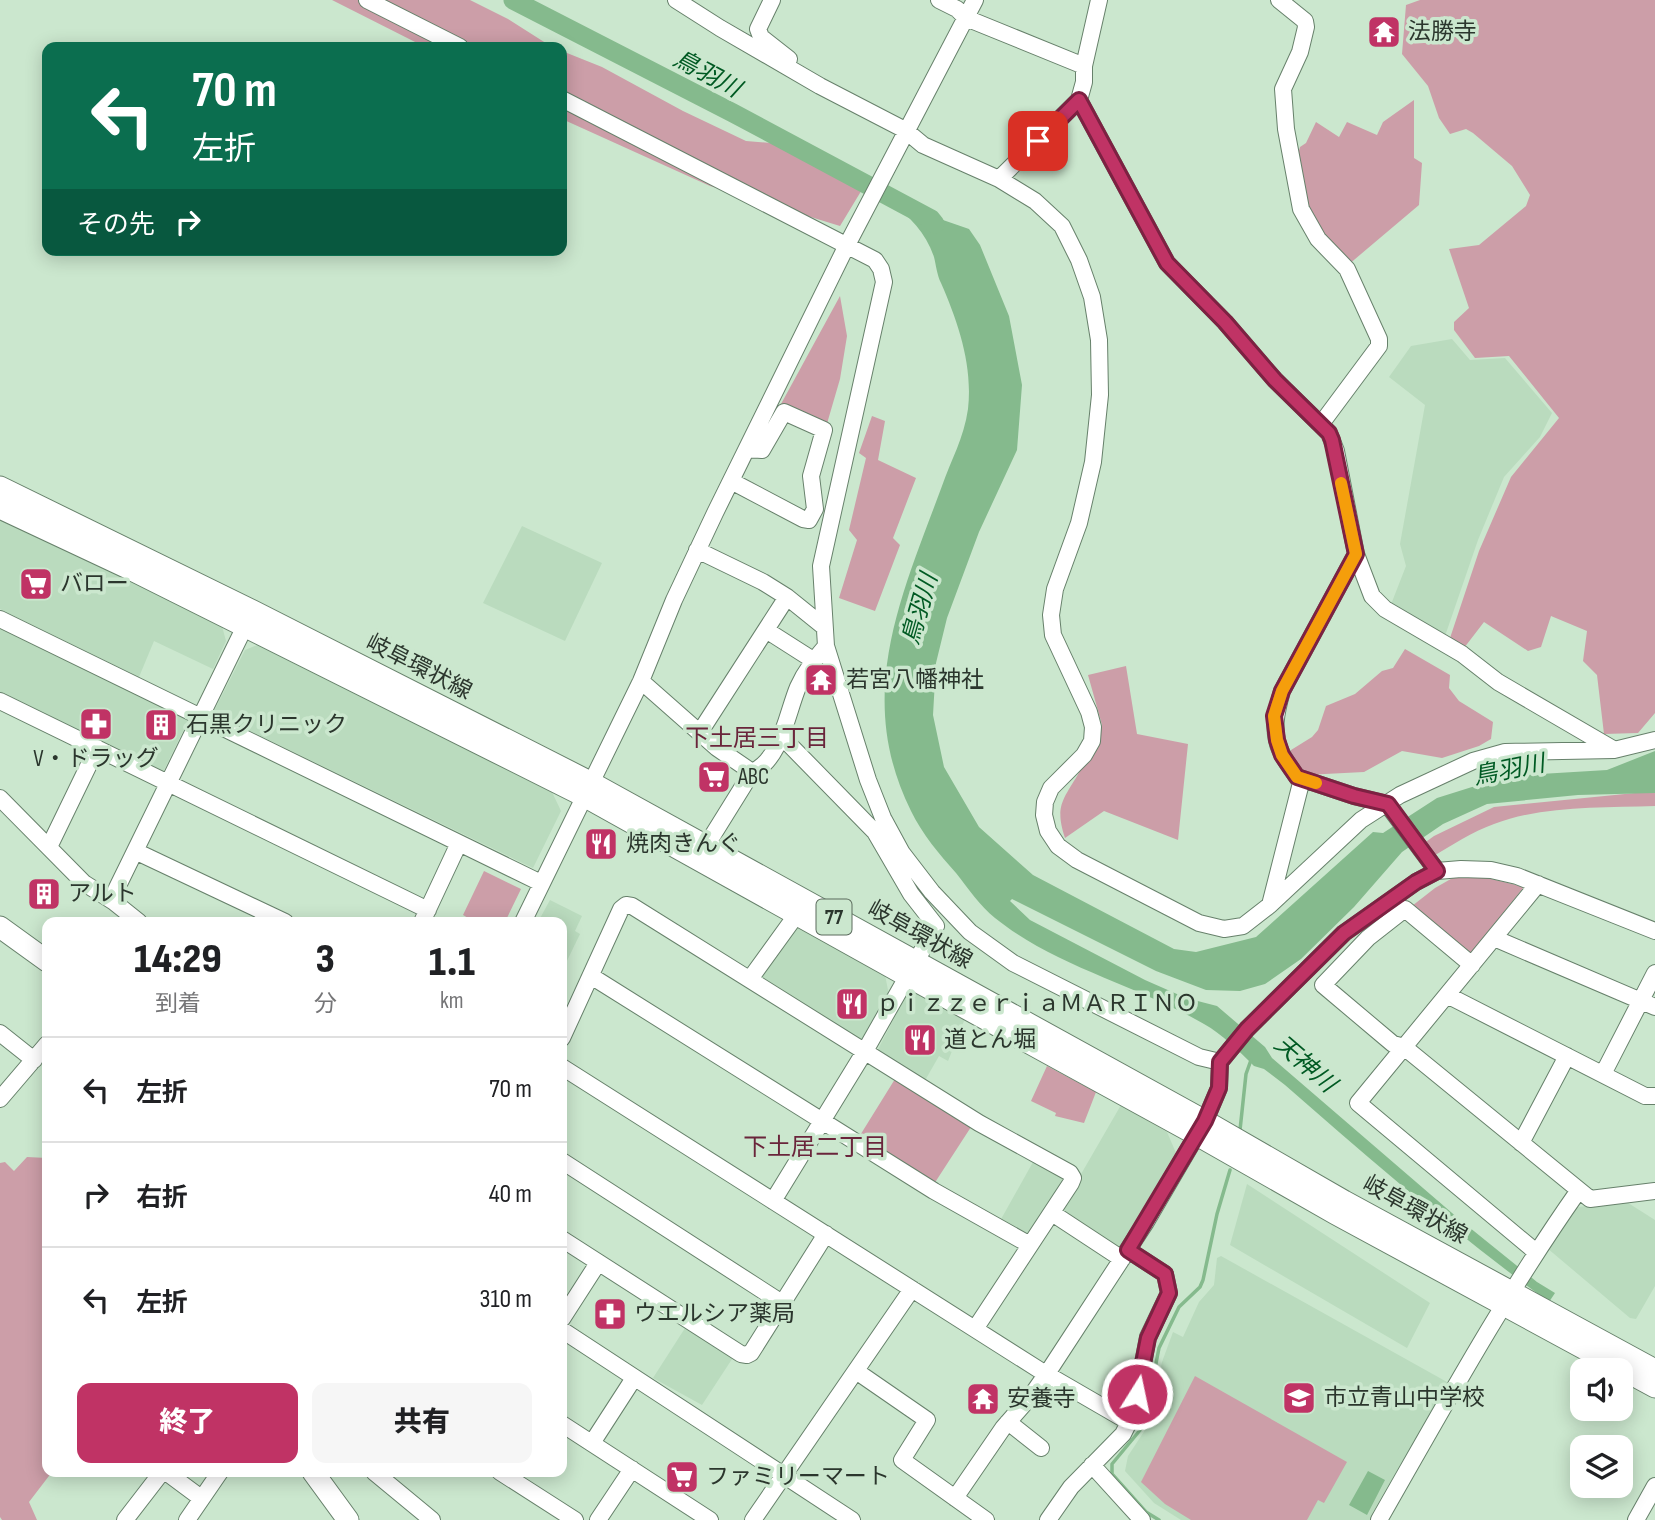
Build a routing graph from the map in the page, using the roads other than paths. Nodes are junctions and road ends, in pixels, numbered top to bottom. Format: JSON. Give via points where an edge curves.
{"nodes":[{"id":1,"x":367,"y":0,"type":"edge"},
{"id":2,"x":667,"y":0,"type":"edge"},
{"id":3,"x":676,"y":0,"type":"edge"},
{"id":4,"x":772,"y":0,"type":"edge"},
{"id":5,"x":939,"y":0,"type":"edge"},
{"id":6,"x":975,"y":0,"type":"edge"},
{"id":7,"x":1099,"y":0,"type":"edge"},
{"id":8,"x":1279,"y":0,"type":"edge"},
{"id":9,"x":704,"y":18,"type":"junction"},
{"id":10,"x":965,"y":18,"type":"junction"},
{"id":11,"x":450,"y":42,"type":"edge"},
{"id":12,"x":1084,"y":66,"type":"junction"},
{"id":13,"x":820,"y":86,"type":"junction"},
{"id":14,"x":1079,"y":100,"type":"junction"},
{"id":15,"x":567,"y":101,"type":"edge"},
{"id":16,"x":903,"y":134,"type":"junction"},
{"id":17,"x":999,"y":179,"type":"junction"},
{"id":18,"x":849,"y":241,"type":"junction"},
{"id":19,"x":1321,"y":424,"type":"junction"},
{"id":20,"x":747,"y":449,"type":"junction"},
{"id":21,"x":731,"y":481,"type":"junction"},
{"id":22,"x":0,"y":487,"type":"edge"},
{"id":23,"x":0,"y":508,"type":"edge"},
{"id":24,"x":697,"y":550,"type":"junction"},
{"id":25,"x":1356,"y":554,"type":"junction"},
{"id":26,"x":787,"y":597,"type":"junction"},
{"id":27,"x":0,"y":619,"type":"edge"},
{"id":28,"x":249,"y":619,"type":"junction"},
{"id":29,"x":823,"y":625,"type":"junction"},
{"id":30,"x":766,"y":630,"type":"junction"},
{"id":31,"x":826,"y":646,"type":"junction"},
{"id":32,"x":813,"y":660,"type":"junction"},
{"id":33,"x":641,"y":681,"type":"junction"},
{"id":34,"x":0,"y":701,"type":"edge"},
{"id":35,"x":201,"y":717,"type":"junction"},
{"id":36,"x":700,"y":732,"type":"junction"},
{"id":37,"x":782,"y":737,"type":"junction"},
{"id":38,"x":1655,"y":740,"type":"edge"},
{"id":39,"x":97,"y":748,"type":"junction"},
{"id":40,"x":1614,"y":750,"type":"junction"},
{"id":41,"x":752,"y":772,"type":"junction"},
{"id":42,"x":1297,"y":777,"type":"junction"},
{"id":43,"x":169,"y":784,"type":"junction"},
{"id":44,"x":587,"y":789,"type":"junction"},
{"id":45,"x":1,"y":801,"type":"edge"},
{"id":46,"x":1388,"y":804,"type":"junction"},
{"id":47,"x":459,"y":843,"type":"junction"},
{"id":48,"x":706,"y":846,"type":"junction"},
{"id":49,"x":49,"y":847,"type":"junction"},
{"id":50,"x":135,"y":851,"type":"junction"},
{"id":51,"x":1434,"y":868,"type":"junction"},
{"id":52,"x":541,"y":883,"type":"junction"},
{"id":53,"x":1538,"y":884,"type":"junction"},
{"id":54,"x":114,"y":902,"type":"junction"},
{"id":55,"x":1270,"y":905,"type":"junction"},
{"id":56,"x":797,"y":914,"type":"junction"},
{"id":57,"x":425,"y":916,"type":"edge"},
{"id":58,"x":133,"y":917,"type":"edge"},
{"id":59,"x":274,"y":917,"type":"edge"},
{"id":60,"x":525,"y":917,"type":"edge"},
{"id":61,"x":0,"y":927,"type":"edge"},
{"id":62,"x":1655,"y":931,"type":"edge"},
{"id":63,"x":1494,"y":938,"type":"junction"},
{"id":64,"x":42,"y":957,"type":"edge"},
{"id":65,"x":1472,"y":965,"type":"junction"},
{"id":66,"x":912,"y":971,"type":"junction"},
{"id":67,"x":1655,"y":973,"type":"edge"},
{"id":68,"x":591,"y":976,"type":"junction"},
{"id":69,"x":750,"y":979,"type":"junction"},
{"id":70,"x":1447,"y":995,"type":"junction"},
{"id":71,"x":1648,"y":1004,"type":"edge"},
{"id":72,"x":567,"y":1027,"type":"edge"},
{"id":73,"x":0,"y":1033,"type":"edge"},
{"id":74,"x":1404,"y":1047,"type":"junction"},
{"id":75,"x":42,"y":1050,"type":"edge"},
{"id":76,"x":866,"y":1051,"type":"junction"},
{"id":77,"x":1567,"y":1056,"type":"junction"},
{"id":78,"x":34,"y":1060,"type":"junction"},
{"id":79,"x":1220,"y":1062,"type":"junction"},
{"id":80,"x":567,"y":1070,"type":"edge"},
{"id":81,"x":1603,"y":1074,"type":"junction"},
{"id":82,"x":1655,"y":1096,"type":"edge"},
{"id":83,"x":0,"y":1100,"type":"edge"},
{"id":84,"x":823,"y":1120,"type":"junction"},
{"id":85,"x":1201,"y":1128,"type":"junction"},
{"id":86,"x":1521,"y":1143,"type":"junction"},
{"id":87,"x":567,"y":1164,"type":"edge"},
{"id":88,"x":1579,"y":1190,"type":"junction"},
{"id":89,"x":1655,"y":1191,"type":"edge"},
{"id":90,"x":773,"y":1200,"type":"junction"},
{"id":91,"x":1052,"y":1213,"type":"junction"},
{"id":92,"x":826,"y":1234,"type":"junction"},
{"id":93,"x":567,"y":1242,"type":"edge"},
{"id":94,"x":1030,"y":1245,"type":"junction"},
{"id":95,"x":1125,"y":1254,"type":"junction"},
{"id":96,"x":1533,"y":1255,"type":"junction"},
{"id":97,"x":598,"y":1263,"type":"junction"},
{"id":98,"x":912,"y":1289,"type":"junction"},
{"id":99,"x":1510,"y":1294,"type":"junction"},
{"id":100,"x":782,"y":1303,"type":"junction"},
{"id":101,"x":567,"y":1311,"type":"edge"},
{"id":102,"x":975,"y":1329,"type":"junction"},
{"id":103,"x":567,"y":1333,"type":"edge"},
{"id":104,"x":1655,"y":1370,"type":"edge"},
{"id":105,"x":856,"y":1371,"type":"junction"},
{"id":106,"x":1046,"y":1372,"type":"junction"},
{"id":107,"x":634,"y":1378,"type":"junction"},
{"id":108,"x":1655,"y":1387,"type":"edge"},
{"id":109,"x":1008,"y":1422,"type":"junction"},
{"id":110,"x":1129,"y":1422,"type":"junction"},
{"id":111,"x":567,"y":1426,"type":"edge"},
{"id":112,"x":592,"y":1443,"type":"junction"},
{"id":113,"x":1041,"y":1448,"type":"dead end"},
{"id":114,"x":1091,"y":1465,"type":"junction"},
{"id":115,"x":632,"y":1469,"type":"junction"},
{"id":116,"x":785,"y":1475,"type":"junction"},
{"id":117,"x":158,"y":1477,"type":"edge"},
{"id":118,"x":164,"y":1477,"type":"edge"},
{"id":119,"x":216,"y":1477,"type":"edge"},
{"id":120,"x":317,"y":1477,"type":"edge"},
{"id":121,"x":380,"y":1477,"type":"edge"},
{"id":122,"x":506,"y":1477,"type":"edge"},
{"id":123,"x":1655,"y":1486,"type":"edge"},
{"id":124,"x":201,"y":1498,"type":"junction"},
{"id":125,"x":955,"y":1498,"type":"junction"},
{"id":126,"x":551,"y":1514,"type":"edge"},
{"id":127,"x":125,"y":1520,"type":"edge"},
{"id":128,"x":187,"y":1520,"type":"edge"},
{"id":129,"x":348,"y":1520,"type":"edge"},
{"id":130,"x":432,"y":1520,"type":"edge"},
{"id":131,"x":575,"y":1520,"type":"edge"},
{"id":132,"x":598,"y":1520,"type":"edge"},
{"id":133,"x":710,"y":1520,"type":"edge"},
{"id":134,"x":753,"y":1520,"type":"edge"},
{"id":135,"x":852,"y":1520,"type":"edge"},
{"id":136,"x":986,"y":1520,"type":"edge"},
{"id":137,"x":1048,"y":1520,"type":"edge"},
{"id":138,"x":1142,"y":1520,"type":"edge"},
{"id":139,"x":1380,"y":1520,"type":"edge"},
{"id":140,"x":1636,"y":1520,"type":"edge"}],
"edges":[{"from":1,"to":11,"type":"street"},
{"from":2,"to":9,"type":"street"},
{"from":3,"to":9,"type":"street"},
{"from":4,"to":13,"type":"street","via":[[758,29],[761,37]]},
{"from":5,"to":10,"type":"street"},
{"from":6,"to":10,"type":"street"},
{"from":7,"to":12,"type":"street"},
{"from":8,"to":19,"type":"street","via":[[1307,27],[1283,89],[1301,209],[1318,239],[1347,269],[1379,339],[1379,346]]},
{"from":9,"to":13,"type":"street"},
{"from":10,"to":12,"type":"street"},
{"from":10,"to":16,"type":"street"},
{"from":12,"to":14,"type":"street"},
{"from":13,"to":16,"type":"street"},
{"from":14,"to":17,"type":"street"},
{"from":14,"to":19,"type":"street","via":[[1167,263]]},
{"from":15,"to":18,"type":"street"},
{"from":16,"to":17,"type":"street"},
{"from":16,"to":18,"type":"street"},
{"from":17,"to":55,"type":"street","via":[[1035,201],[1062,226],[1092,297],[1099,340],[1100,395],[1093,462],[1051,615],[1053,635],[1089,712],[1092,741],[1051,788],[1044,815],[1048,831],[1058,846],[1077,860],[1199,923],[1224,929],[1243,926]]},
{"from":18,"to":20,"type":"street"},
{"from":18,"to":29,"type":"street","via":[[875,260],[884,282],[821,566]]},
{"from":19,"to":25,"type":"street","via":[[1336,451]]},
{"from":20,"to":21,"type":"street"},
{"from":20,"to":21,"type":"street","via":[[762,450],[784,412],[824,430],[811,476],[815,509],[809,520],[803,520]]},
{"from":21,"to":24,"type":"street"},
{"from":22,"to":28,"type":"main road","name":"岐阜環状線","number":"77"},
{"from":23,"to":28,"type":"main road","name":"岐阜環状線","number":"77"},
{"from":24,"to":26,"type":"street"},
{"from":24,"to":33,"type":"street"},
{"from":25,"to":40,"type":"street","via":[[1372,596],[1385,609]]},
{"from":25,"to":42,"type":"street","via":[[1282,691],[1274,716],[1282,755]]},
{"from":26,"to":29,"type":"street"},
{"from":26,"to":30,"type":"street"},
{"from":27,"to":35,"type":"street"},
{"from":28,"to":35,"type":"street"},
{"from":28,"to":44,"type":"main road","name":"岐阜環状線","number":"77"},
{"from":29,"to":31,"type":"street"},
{"from":30,"to":32,"type":"street"},
{"from":30,"to":36,"type":"street"},
{"from":31,"to":32,"type":"street"},
{"from":31,"to":79,"type":"street","via":[[883,818],[932,892],[970,932],[1013,963],[1199,1058]]},
{"from":32,"to":37,"type":"street","via":[[790,707]]},
{"from":33,"to":36,"type":"street"},
{"from":33,"to":44,"type":"street"},
{"from":34,"to":39,"type":"street"},
{"from":35,"to":43,"type":"street"},
{"from":35,"to":47,"type":"street"},
{"from":36,"to":41,"type":"street"},
{"from":37,"to":41,"type":"street"},
{"from":37,"to":66,"type":"street","via":[[875,832],[911,894],[936,926]]},
{"from":38,"to":40,"type":"street"},
{"from":39,"to":43,"type":"street"},
{"from":39,"to":49,"type":"street"},
{"from":40,"to":46,"type":"street","via":[[1505,752],[1473,761]]},
{"from":41,"to":48,"type":"street"},
{"from":42,"to":46,"type":"street"},
{"from":42,"to":55,"type":"street","via":[[1301,783]]},
{"from":43,"to":50,"type":"street"},
{"from":43,"to":57,"type":"street"},
{"from":44,"to":48,"type":"main road","name":"岐阜環状線","number":"77"},
{"from":44,"to":52,"type":"street"},
{"from":44,"to":56,"type":"main road","name":"岐阜環状線","number":"77"},
{"from":45,"to":49,"type":"street"},
{"from":46,"to":51,"type":"street"},
{"from":46,"to":55,"type":"street","via":[[1361,820]]},
{"from":47,"to":52,"type":"street"},
{"from":47,"to":57,"type":"street"},
{"from":48,"to":66,"type":"main road","name":"岐阜環状線","number":"77"},
{"from":49,"to":54,"type":"street","via":[[84,883]]},
{"from":50,"to":54,"type":"street"},
{"from":50,"to":59,"type":"street"},
{"from":51,"to":53,"type":"street","via":[[1491,870]]},
{"from":51,"to":79,"type":"street","via":[[1344,933]]},
{"from":52,"to":60,"type":"street"},
{"from":53,"to":62,"type":"street"},
{"from":53,"to":63,"type":"street"},
{"from":54,"to":58,"type":"street"},
{"from":56,"to":66,"type":"main road","name":"岐阜環状線","number":"77"},
{"from":56,"to":69,"type":"street"},
{"from":61,"to":64,"type":"main road"},
{"from":63,"to":65,"type":"street"},
{"from":63,"to":71,"type":"street"},
{"from":65,"to":70,"type":"street"},
{"from":65,"to":74,"type":"street","via":[[1405,909],[1368,938],[1323,985],[1393,1044]]},
{"from":66,"to":76,"type":"street"},
{"from":66,"to":85,"type":"main road","name":"岐阜環状線","number":"77"},
{"from":67,"to":71,"type":"street"},
{"from":68,"to":69,"type":"street","via":[[626,905]]},
{"from":68,"to":72,"type":"street"},
{"from":68,"to":84,"type":"street"},
{"from":69,"to":76,"type":"street"},
{"from":70,"to":74,"type":"street"},
{"from":70,"to":77,"type":"street"},
{"from":71,"to":81,"type":"street"},
{"from":73,"to":78,"type":"street"},
{"from":74,"to":86,"type":"street"},
{"from":74,"to":96,"type":"street","via":[[1358,1102]]},
{"from":75,"to":78,"type":"street"},
{"from":76,"to":84,"type":"street"},
{"from":76,"to":91,"type":"street","via":[[1070,1173],[1071,1183]]},
{"from":77,"to":81,"type":"street"},
{"from":77,"to":86,"type":"street"},
{"from":78,"to":83,"type":"street"},
{"from":79,"to":85,"type":"street","via":[[1219,1088]]},
{"from":80,"to":90,"type":"street"},
{"from":81,"to":82,"type":"street","via":[[1645,1096]]},
{"from":84,"to":90,"type":"street"},
{"from":84,"to":94,"type":"street"},
{"from":85,"to":95,"type":"street"},
{"from":85,"to":99,"type":"main road","name":"岐阜環状線","number":"77"},
{"from":86,"to":88,"type":"street"},
{"from":87,"to":100,"type":"street"},
{"from":88,"to":89,"type":"street","via":[[1590,1199]]},
{"from":88,"to":96,"type":"street"},
{"from":90,"to":92,"type":"street"},
{"from":91,"to":94,"type":"street"},
{"from":91,"to":95,"type":"street"},
{"from":92,"to":98,"type":"street"},
{"from":92,"to":100,"type":"street"},
{"from":93,"to":97,"type":"street"},
{"from":94,"to":102,"type":"street"},
{"from":95,"to":106,"type":"street"},
{"from":95,"to":110,"type":"street","via":[[1165,1274],[1169,1293],[1148,1338]]},
{"from":96,"to":99,"type":"street"},
{"from":97,"to":100,"type":"street","via":[[741,1354],[751,1353]]},
{"from":97,"to":101,"type":"street"},
{"from":98,"to":102,"type":"street"},
{"from":98,"to":105,"type":"street"},
{"from":99,"to":104,"type":"main road","name":"岐阜環状線","number":"77"},
{"from":99,"to":108,"type":"main road","name":"岐阜環状線","number":"77"},
{"from":99,"to":139,"type":"street"},
{"from":102,"to":106,"type":"street"},
{"from":103,"to":107,"type":"street"},
{"from":105,"to":116,"type":"street"},
{"from":105,"to":125,"type":"street","via":[[927,1420],[902,1460]]},
{"from":106,"to":109,"type":"street"},
{"from":106,"to":110,"type":"street"},
{"from":107,"to":112,"type":"street"},
{"from":107,"to":116,"type":"street"},
{"from":109,"to":113,"type":"street"},
{"from":109,"to":125,"type":"street"},
{"from":110,"to":114,"type":"street"},
{"from":111,"to":112,"type":"street"},
{"from":112,"to":115,"type":"street"},
{"from":114,"to":137,"type":"street"},
{"from":114,"to":138,"type":"street"},
{"from":115,"to":132,"type":"street"},
{"from":115,"to":133,"type":"street"},
{"from":116,"to":134,"type":"street"},
{"from":116,"to":135,"type":"street"},
{"from":117,"to":127,"type":"street"},
{"from":118,"to":124,"type":"street"},
{"from":119,"to":124,"type":"street"},
{"from":120,"to":129,"type":"main road"},
{"from":121,"to":130,"type":"street"},
{"from":122,"to":126,"type":"street"},
{"from":123,"to":140,"type":"street"},
{"from":124,"to":128,"type":"street"},
{"from":125,"to":136,"type":"street"},
{"from":126,"to":131,"type":"street"}]}
